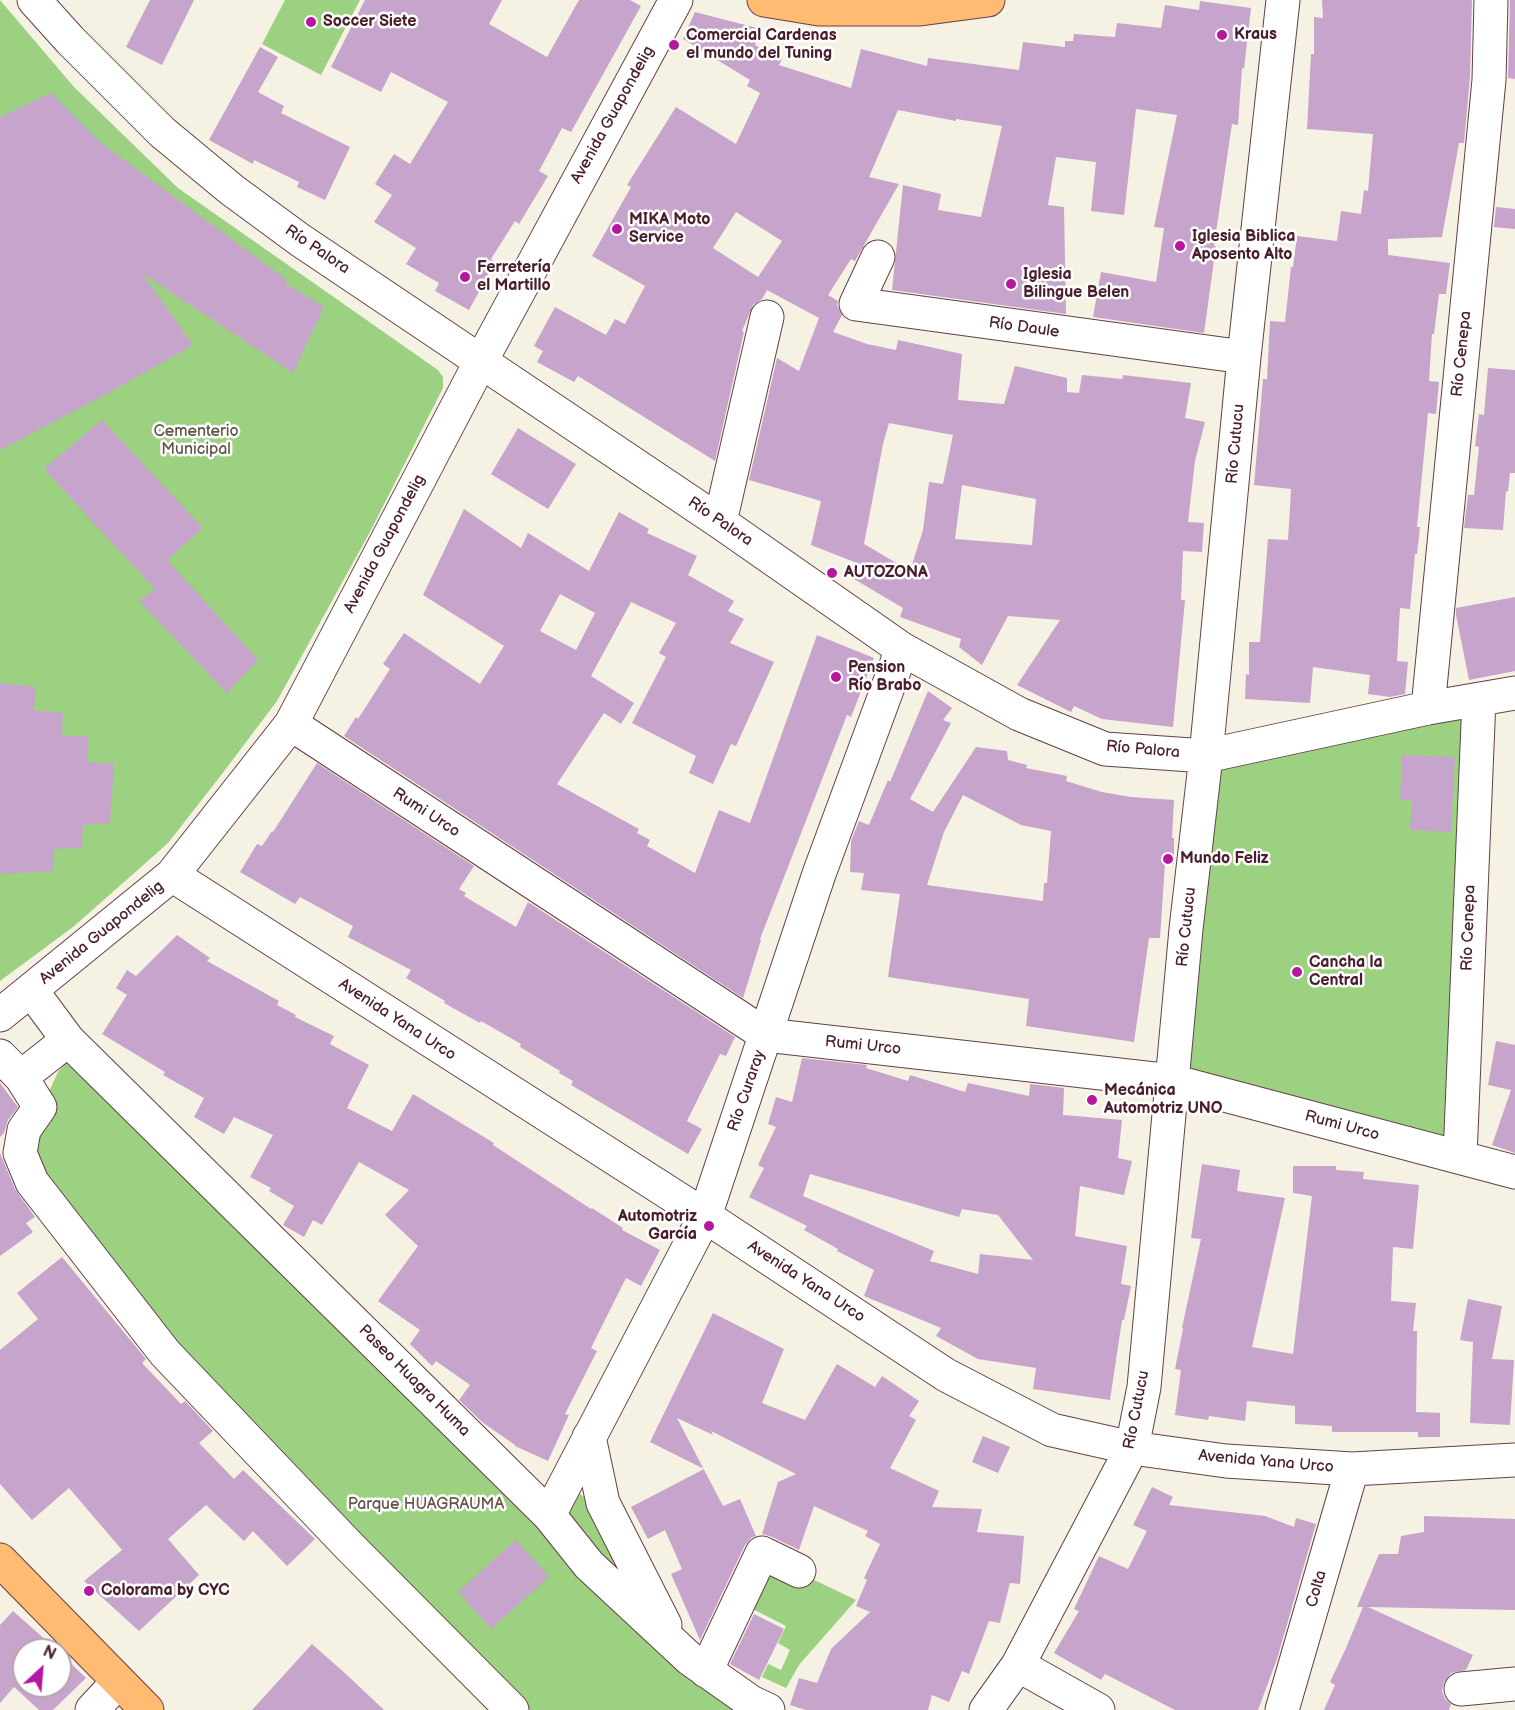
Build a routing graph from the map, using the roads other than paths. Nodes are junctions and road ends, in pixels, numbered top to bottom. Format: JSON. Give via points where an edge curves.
{"nodes":[{"id":1,"x":34,"y":0,"type":"edge"},
{"id":2,"x":676,"y":0,"type":"edge"},
{"id":3,"x":764,"y":0,"type":"edge"},
{"id":4,"x":1283,"y":0,"type":"edge"},
{"id":5,"x":1491,"y":0,"type":"edge"},
{"id":6,"x":972,"y":1,"type":"edge"},
{"id":7,"x":878,"y":257,"type":"dead end"},
{"id":8,"x":767,"y":317,"type":"dead end"},
{"id":9,"x":1244,"y":357,"type":"junction"},
{"id":10,"x":481,"y":361,"type":"junction"},
{"id":11,"x":720,"y":522,"type":"junction"},
{"id":12,"x":902,"y":649,"type":"junction"},
{"id":13,"x":1515,"y":693,"type":"edge"},
{"id":14,"x":1479,"y":699,"type":"junction"},
{"id":15,"x":1428,"y":708,"type":"junction"},
{"id":16,"x":291,"y":724,"type":"junction"},
{"id":17,"x":1206,"y":756,"type":"junction"},
{"id":18,"x":172,"y":875,"type":"junction"},
{"id":19,"x":31,"y":990,"type":"junction"},
{"id":20,"x":0,"y":1015,"type":"edge"},
{"id":21,"x":766,"y":1035,"type":"junction"},
{"id":22,"x":68,"y":1040,"type":"junction"},
{"id":23,"x":11,"y":1067,"type":"edge"},
{"id":24,"x":1172,"y":1081,"type":"junction"},
{"id":25,"x":1460,"y":1157,"type":"junction"},
{"id":26,"x":1515,"y":1172,"type":"edge"},
{"id":27,"x":705,"y":1216,"type":"junction"},
{"id":28,"x":590,"y":1437,"type":"junction"},
{"id":29,"x":1132,"y":1448,"type":"junction"},
{"id":30,"x":1515,"y":1460,"type":"edge"},
{"id":31,"x":1352,"y":1469,"type":"junction"},
{"id":32,"x":549,"y":1515,"type":"junction"},
{"id":33,"x":0,"y":1560,"type":"edge"},
{"id":34,"x":799,"y":1570,"type":"dead end"},
{"id":35,"x":675,"y":1645,"type":"junction"},
{"id":36,"x":1018,"y":1665,"type":"junction"},
{"id":37,"x":706,"y":1671,"type":"junction"},
{"id":38,"x":118,"y":1682,"type":"junction"},
{"id":39,"x":1515,"y":1684,"type":"edge"},
{"id":40,"x":1461,"y":1689,"type":"dead end"},
{"id":41,"x":92,"y":1710,"type":"edge"},
{"id":42,"x":147,"y":1710,"type":"edge"},
{"id":43,"x":512,"y":1710,"type":"edge"},
{"id":44,"x":768,"y":1710,"type":"edge"},
{"id":45,"x":986,"y":1710,"type":"edge"},
{"id":46,"x":1098,"y":1710,"type":"edge"},
{"id":47,"x":1282,"y":1710,"type":"edge"}],
"edges":[{"from":1,"to":10,"type":"street","name":"Río Palora","via":[[162,132],[232,190]]},
{"from":2,"to":10,"type":"street","name":"Avenida Guapondelig"},
{"from":3,"to":6,"type":"main road","via":[[819,9],[920,9]]},
{"from":4,"to":9,"type":"street","name":"Río Cutucu"},
{"from":5,"to":15,"type":"street","name":"Río Cenepa","via":[[1489,80]]},
{"from":7,"to":9,"type":"street","name":"Río Daule","via":[[856,304]]},
{"from":8,"to":11,"type":"street"},
{"from":9,"to":17,"type":"street","name":"Río Cutucu"},
{"from":10,"to":11,"type":"street","name":"Río Palora"},
{"from":10,"to":16,"type":"street","name":"Avenida Guapondelig"},
{"from":11,"to":12,"type":"street","name":"Río Palora"},
{"from":12,"to":17,"type":"street","name":"Río Palora","via":[[1019,714],[1105,749]]},
{"from":12,"to":21,"type":"street","name":"Río Curaray","via":[[826,854]]},
{"from":13,"to":14,"type":"street","name":"Río Palora"},
{"from":14,"to":15,"type":"street","name":"Río Palora"},
{"from":14,"to":25,"type":"street","name":"Río Cenepa"},
{"from":15,"to":17,"type":"street","name":"Río Palora"},
{"from":16,"to":18,"type":"street","name":"Avenida Guapondelig"},
{"from":16,"to":21,"type":"street","name":"Rumi Urco"},
{"from":17,"to":24,"type":"street","name":"Río Cutucu"},
{"from":18,"to":19,"type":"street","name":"Avenida Guapondelig"},
{"from":18,"to":27,"type":"street","name":"Avenida Yana Urco"},
{"from":19,"to":20,"type":"street","name":"Avenida Guapondelig"},
{"from":19,"to":22,"type":"street","name":"Paseo Huagra Huma"},
{"from":21,"to":24,"type":"street","name":"Rumi Urco"},
{"from":21,"to":27,"type":"street","name":"Río Curaray"},
{"from":22,"to":23,"type":"street"},
{"from":22,"to":32,"type":"street","name":"Paseo Huagra Huma"},
{"from":23,"to":43,"type":"street","via":[[40,1107],[24,1130],[20,1153],[32,1182],[136,1317],[228,1420]]},
{"from":24,"to":25,"type":"street","name":"Rumi Urco"},
{"from":24,"to":29,"type":"street","name":"Río Cutucu","via":[[1144,1387]]},
{"from":25,"to":26,"type":"street","name":"Rumi Urco"},
{"from":27,"to":28,"type":"street","name":"Río Curaray"},
{"from":27,"to":29,"type":"street","name":"Avenida Yana Urco","via":[[946,1375],[1052,1430]]},
{"from":28,"to":32,"type":"street","name":"Río Curaray"},
{"from":28,"to":35,"type":"street","via":[[603,1503]]},
{"from":29,"to":31,"type":"street","name":"Avenida Yana Urco","via":[[1226,1461]]},
{"from":29,"to":36,"type":"street","name":"Río Cutucu"},
{"from":30,"to":31,"type":"street","name":"Avenida Yana Urco"},
{"from":31,"to":47,"type":"street","name":"Colta"},
{"from":32,"to":35,"type":"street","name":"Paseo Huagra Huma","via":[[589,1565]]},
{"from":33,"to":38,"type":"main road"},
{"from":34,"to":37,"type":"street","via":[[762,1553]]},
{"from":35,"to":37,"type":"street","name":"Paseo Huagra Huma"},
{"from":36,"to":45,"type":"street","name":"Río Cutucu"},
{"from":36,"to":46,"type":"street"},
{"from":37,"to":44,"type":"street","name":"Paseo Huagra Huma"},
{"from":38,"to":41,"type":"street"},
{"from":38,"to":42,"type":"main road"},
{"from":39,"to":40,"type":"street"}]}
